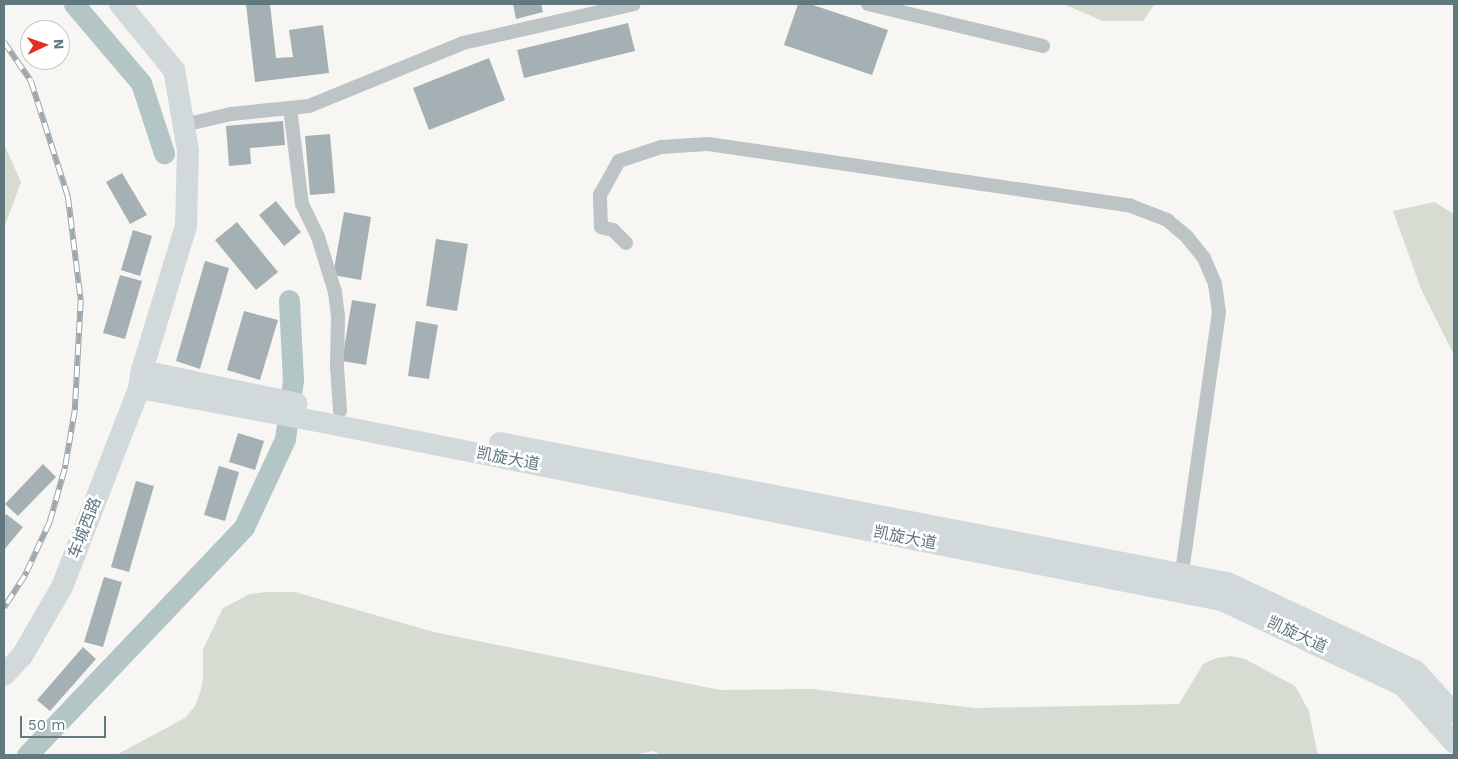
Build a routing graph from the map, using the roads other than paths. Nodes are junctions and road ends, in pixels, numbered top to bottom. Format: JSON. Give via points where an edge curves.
{"nodes":[{"id":1,"x":120,"y":4,"type":"edge"},
{"id":2,"x":634,"y":4,"type":"edge"},
{"id":3,"x":868,"y":4,"type":"edge"},
{"id":4,"x":1043,"y":46,"type":"dead end"},
{"id":5,"x":290,"y":108,"type":"junction"},
{"id":6,"x":184,"y":125,"type":"junction"},
{"id":7,"x":626,"y":243,"type":"dead end"},
{"id":8,"x":141,"y":379,"type":"junction"},
{"id":9,"x":325,"y":413,"type":"junction"},
{"id":10,"x":1182,"y":573,"type":"junction"},
{"id":11,"x":4,"y":675,"type":"edge"},
{"id":12,"x":1454,"y":713,"type":"edge"},
{"id":13,"x":1454,"y":743,"type":"edge"}],
"edges":[{"from":1,"to":6,"type":"highway","name":"车城西路","via":[[174,70]]},
{"from":2,"to":5,"type":"street","via":[[463,43],[309,106]]},
{"from":3,"to":4,"type":"street"},
{"from":5,"to":6,"type":"street","via":[[231,114]]},
{"from":5,"to":9,"type":"street","via":[[302,204],[318,236],[335,292],[338,315],[336,367]]},
{"from":6,"to":8,"type":"highway","name":"车城西路","via":[[188,150],[186,226]]},
{"from":7,"to":10,"type":"street","via":[[613,230],[602,227],[600,195],[619,161],[661,147],[708,144],[1131,206],[1167,220],[1188,236],[1204,258],[1215,284],[1219,312]]},
{"from":8,"to":9,"type":"main road"},
{"from":8,"to":11,"type":"highway","name":"车城西路","via":[[62,587],[22,656]]},
{"from":9,"to":10,"type":"main road","name":"凯旋大道"},
{"from":9,"to":13,"type":"main road","name":"凯旋大道","via":[[1221,600],[1402,685]]},
{"from":10,"to":12,"type":"main road","name":"凯旋大道","via":[[1227,582],[1415,670]]}]}
